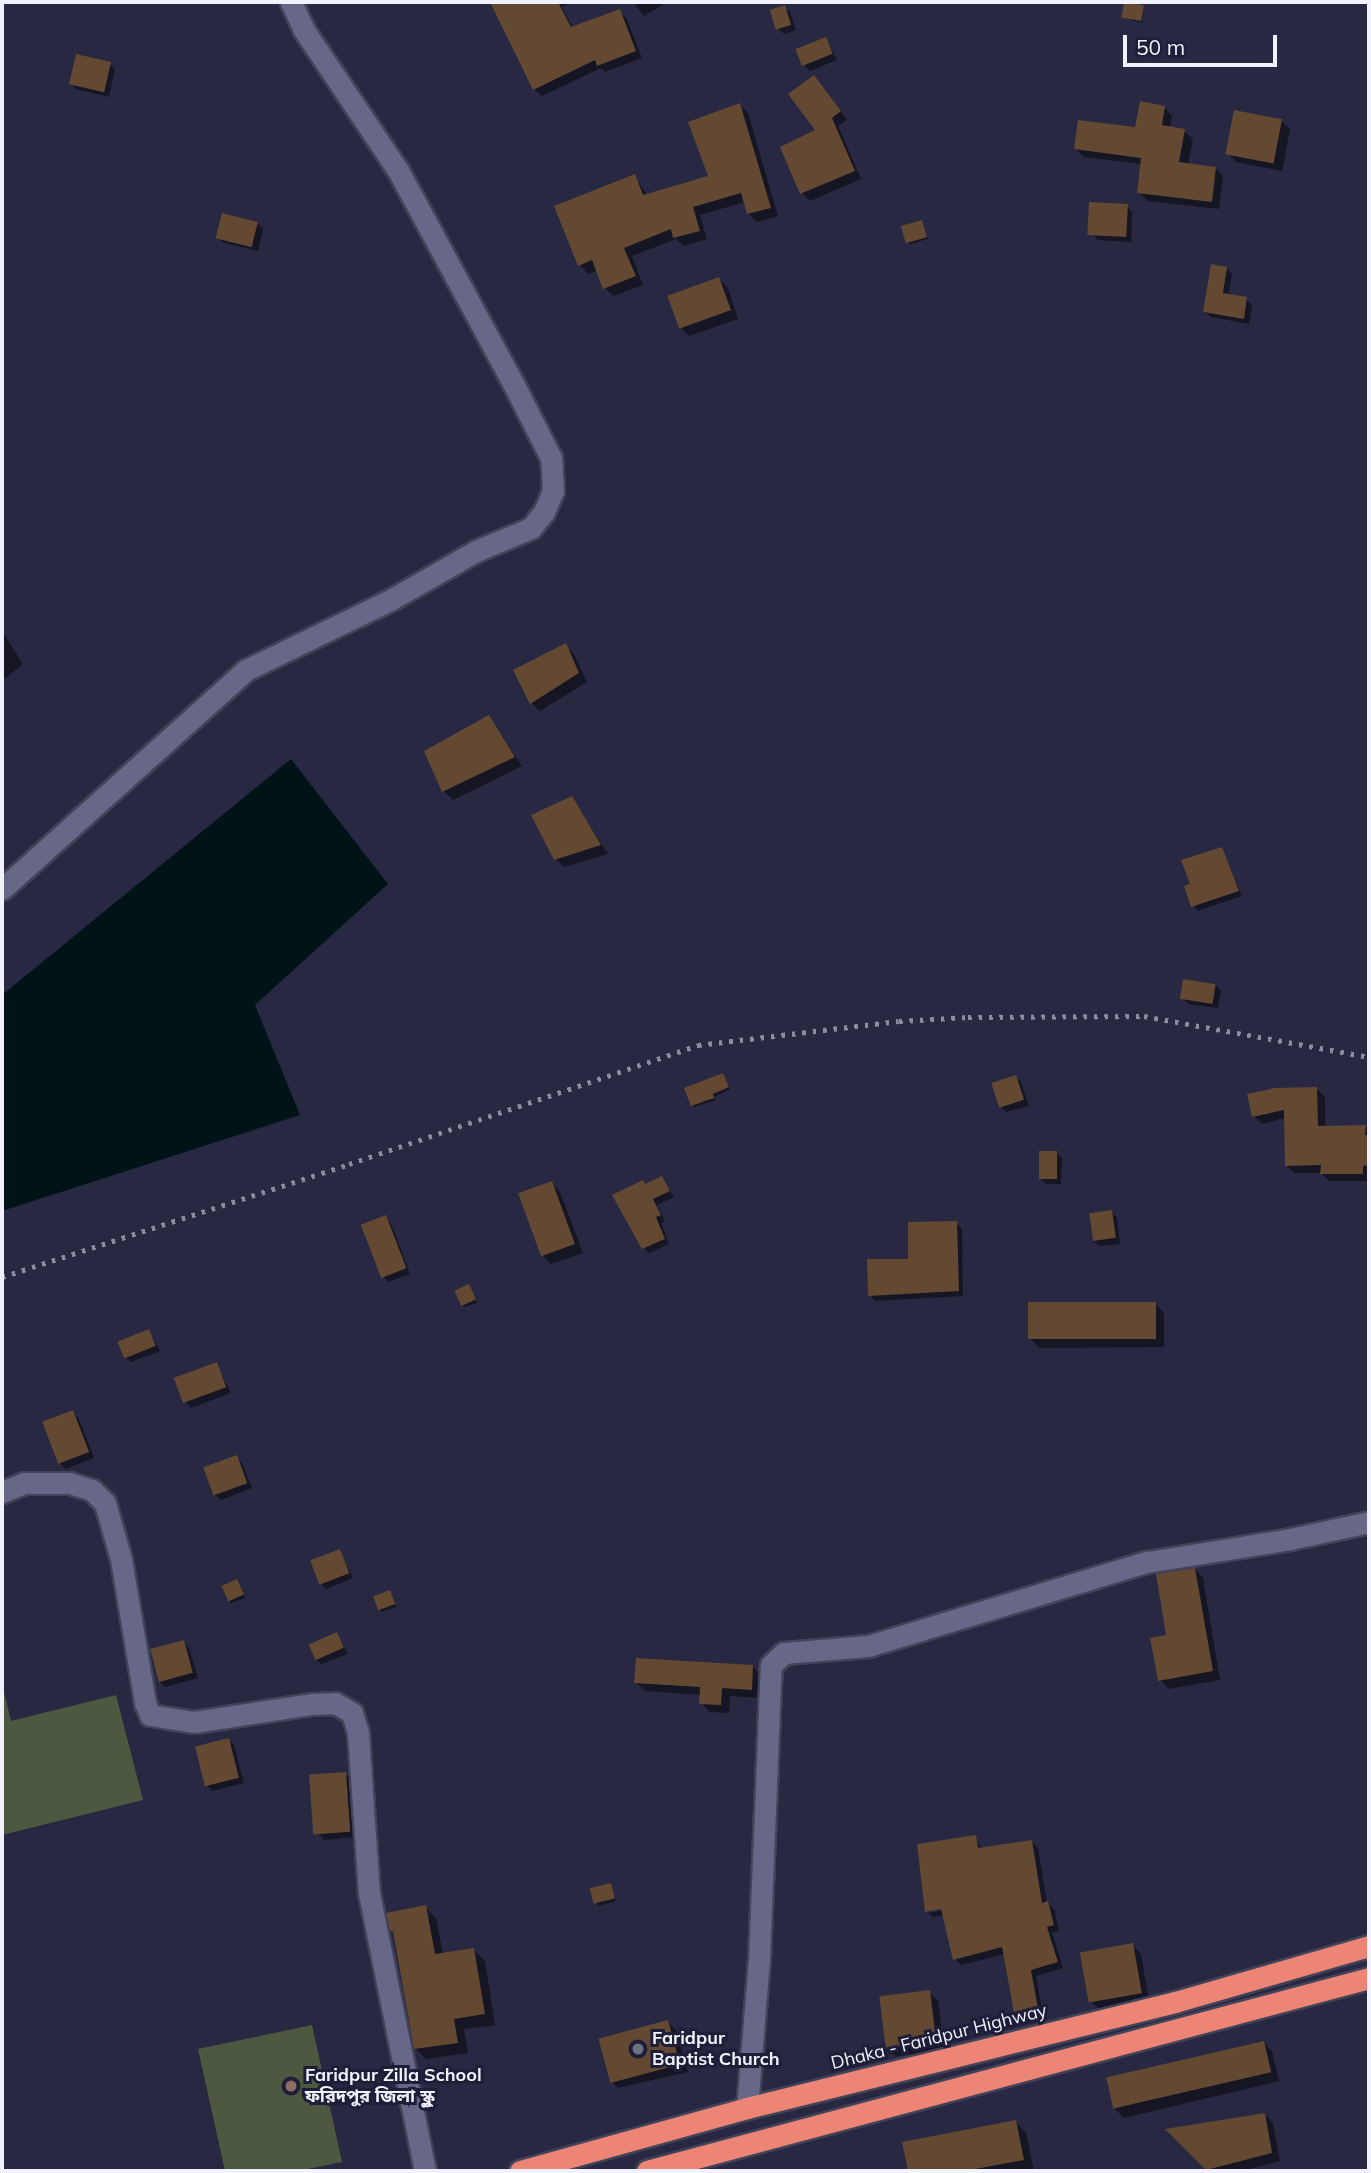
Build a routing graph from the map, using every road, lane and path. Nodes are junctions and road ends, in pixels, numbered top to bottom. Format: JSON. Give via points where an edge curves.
{"nodes":[{"id":1,"x":291,"y":2,"type":"edge"},
{"id":2,"x":2,"y":889,"type":"edge"},
{"id":3,"x":2,"y":1492,"type":"edge"},
{"id":4,"x":1369,"y":1522,"type":"edge"},
{"id":5,"x":1369,"y":1945,"type":"edge"},
{"id":6,"x":1369,"y":1978,"type":"edge"},
{"id":7,"x":747,"y":2108,"type":"junction"},
{"id":8,"x":425,"y":2171,"type":"edge"},
{"id":9,"x":520,"y":2171,"type":"edge"},
{"id":10,"x":647,"y":2171,"type":"edge"}],
"edges":[{"from":1,"to":2,"type":"street","via":[[304,30],[397,169],[514,385],[551,458],[553,491],[531,528],[477,551],[392,599],[247,670]]},
{"from":3,"to":8,"type":"street","via":[[24,1483],[69,1483],[92,1490],[105,1503],[121,1559],[150,1714],[194,1722],[335,1703],[352,1713],[358,1733],[369,1893]]},
{"from":4,"to":7,"type":"street","via":[[1147,1562],[868,1646],[784,1653],[771,1665],[759,1959]]},
{"from":5,"to":7,"type":"highway","name":"Dhaka - Faridpur Highway","via":[[1175,2002]]},
{"from":6,"to":10,"type":"highway"},
{"from":7,"to":9,"type":"highway","name":"Dhaka - Faridpur Highway"}]}
